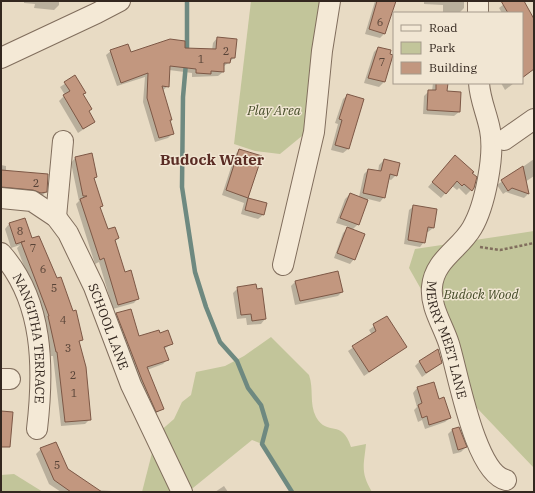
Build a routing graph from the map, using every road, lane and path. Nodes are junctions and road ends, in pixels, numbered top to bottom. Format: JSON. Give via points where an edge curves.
{"nodes":[{"id":1,"x":120,"y":1,"type":"edge"},
{"id":2,"x":330,"y":1,"type":"edge"},
{"id":3,"x":478,"y":1,"type":"edge"},
{"id":4,"x":478,"y":12,"type":"edge"},
{"id":5,"x":1,"y":58,"type":"edge"},
{"id":6,"x":479,"y":84,"type":"edge"},
{"id":7,"x":534,"y":118,"type":"edge"},
{"id":8,"x":504,"y":140,"type":"dead end"},
{"id":9,"x":63,"y":141,"type":"dead end"},
{"id":10,"x":1,"y":198,"type":"edge"},
{"id":11,"x":56,"y":217,"type":"junction"},
{"id":12,"x":534,"y":243,"type":"edge"},
{"id":13,"x":458,"y":244,"type":"junction"},
{"id":14,"x":1,"y":253,"type":"edge"},
{"id":15,"x":283,"y":265,"type":"dead end"},
{"id":16,"x":37,"y":429,"type":"dead end"},
{"id":17,"x":506,"y":480,"type":"dead end"},
{"id":18,"x":182,"y":492,"type":"edge"}],
"edges":[{"from":1,"to":5,"type":"street"},
{"from":2,"to":15,"type":"street","via":[[314,132]]},
{"from":3,"to":4,"type":"street"},
{"from":6,"to":13,"type":"street","name":"MERRY MEET LANE","via":[[490,134],[490,160],[480,208],[472,228]]},
{"from":7,"to":8,"type":"street"},
{"from":9,"to":11,"type":"street"},
{"from":10,"to":11,"type":"street","name":"SCHOOL LANE","via":[[32,201]]},
{"from":11,"to":18,"type":"street","name":"SCHOOL LANE","via":[[80,256],[131,385]]},
{"from":12,"to":13,"type":"path","via":[[500,250]]},
{"from":13,"to":17,"type":"street","name":"MERRY MEET LANE","via":[[437,269],[432,286],[434,307],[449,344],[479,448],[493,473]]},
{"from":14,"to":16,"type":"street","name":"NANGITHA TERRACE","via":[[20,280],[33,314],[42,384]]}]}
